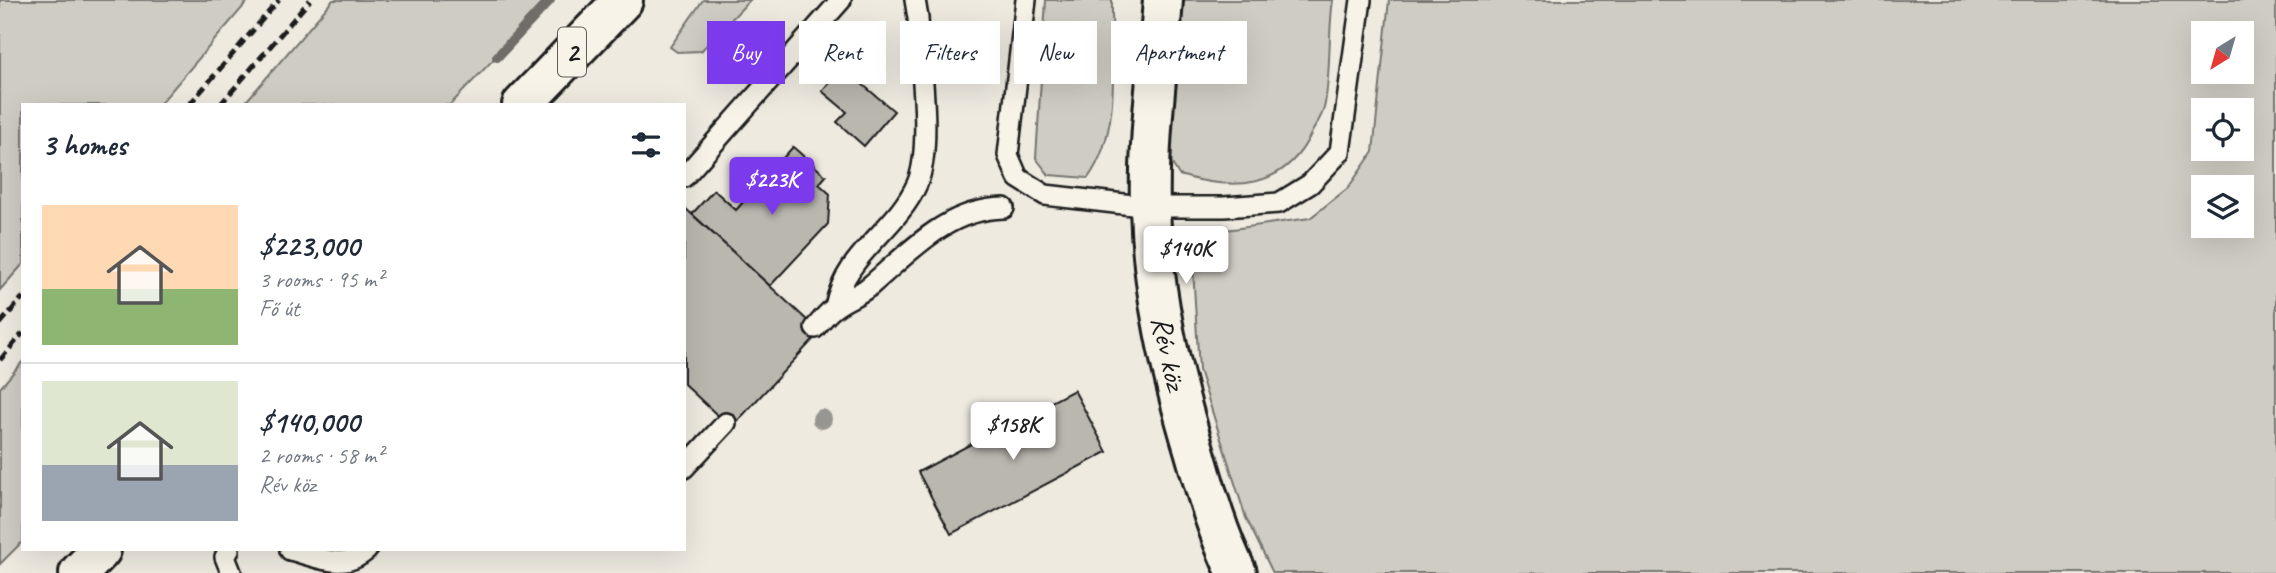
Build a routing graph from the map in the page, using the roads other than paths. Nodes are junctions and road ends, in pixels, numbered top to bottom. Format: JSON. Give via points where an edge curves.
{"nodes":[{"id":1,"x":623,"y":0,"type":"edge"},
{"id":2,"x":841,"y":0,"type":"edge"},
{"id":3,"x":915,"y":0,"type":"edge"},
{"id":4,"x":1026,"y":0,"type":"edge"},
{"id":5,"x":1163,"y":0,"type":"edge"},
{"id":6,"x":1361,"y":0,"type":"edge"},
{"id":7,"x":524,"y":103,"type":"edge"},
{"id":8,"x":686,"y":175,"type":"edge"},
{"id":9,"x":1150,"y":207,"type":"junction"},
{"id":10,"x":1004,"y":208,"type":"dead end"},
{"id":11,"x":835,"y":307,"type":"junction"},
{"id":12,"x":815,"y":328,"type":"dead end"},
{"id":13,"x":726,"y":424,"type":"dead end"},
{"id":14,"x":686,"y":466,"type":"edge"},
{"id":15,"x":100,"y":551,"type":"edge"},
{"id":16,"x":228,"y":551,"type":"edge"},
{"id":17,"x":294,"y":551,"type":"edge"},
{"id":18,"x":367,"y":551,"type":"edge"},
{"id":19,"x":231,"y":572,"type":"edge"},
{"id":20,"x":79,"y":573,"type":"edge"},
{"id":21,"x":1237,"y":573,"type":"edge"}],
"edges":[{"from":1,"to":7,"type":"street","number":"2"},
{"from":2,"to":8,"type":"lane"},
{"from":3,"to":11,"type":"lane","via":[[923,167],[905,203],[850,266]]},
{"from":4,"to":9,"type":"lane","via":[[1008,155],[1012,171],[1025,185],[1045,195]]},
{"from":5,"to":9,"type":"street","name":"Rév köz"},
{"from":6,"to":9,"type":"lane","via":[[1340,152],[1310,184],[1279,203]]},
{"from":9,"to":21,"type":"street","name":"Rév köz","via":[[1166,343],[1219,537]]},
{"from":10,"to":11,"type":"lane","via":[[982,208],[948,222],[869,287]]},
{"from":11,"to":12,"type":"lane"},
{"from":13,"to":14,"type":"lane"},
{"from":15,"to":20,"type":"street"},
{"from":16,"to":19,"type":"lane","via":[[225,556]]},
{"from":17,"to":18,"type":"lane","via":[[341,563]]}]}
